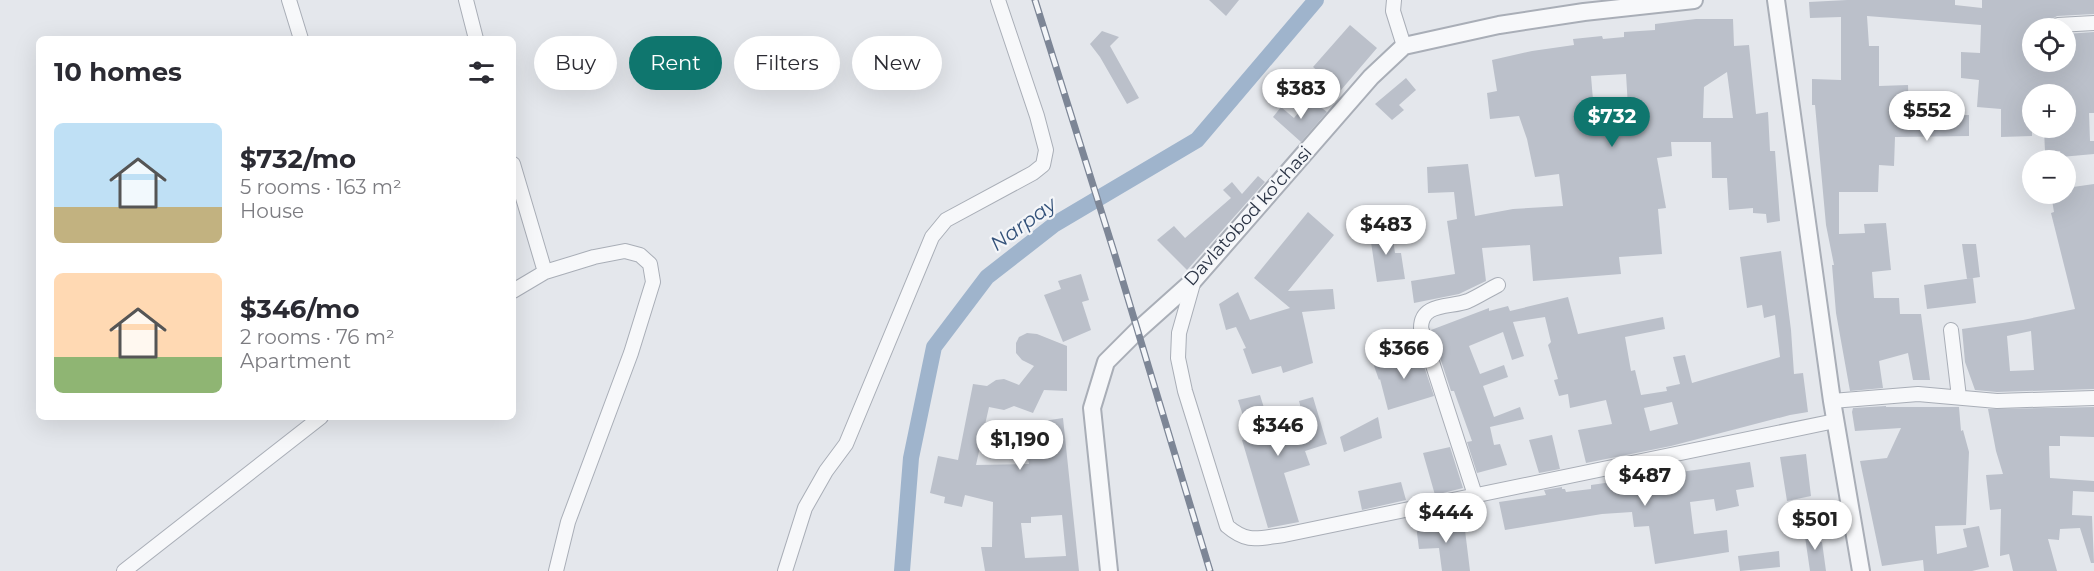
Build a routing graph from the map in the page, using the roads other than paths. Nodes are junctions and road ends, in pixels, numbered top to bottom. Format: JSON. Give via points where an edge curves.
{"nodes":[{"id":1,"x":289,"y":0,"type":"edge"},
{"id":2,"x":466,"y":0,"type":"edge"},
{"id":3,"x":999,"y":0,"type":"edge"},
{"id":4,"x":1394,"y":0,"type":"edge"},
{"id":5,"x":1694,"y":0,"type":"edge"},
{"id":6,"x":1776,"y":0,"type":"edge"},
{"id":7,"x":2094,"y":23,"type":"edge"},
{"id":8,"x":2076,"y":24,"type":"edge"},
{"id":9,"x":300,"y":36,"type":"edge"},
{"id":10,"x":475,"y":36,"type":"edge"},
{"id":11,"x":1404,"y":46,"type":"junction"},
{"id":12,"x":516,"y":174,"type":"edge"},
{"id":13,"x":545,"y":272,"type":"junction"},
{"id":14,"x":1194,"y":279,"type":"junction"},
{"id":15,"x":1498,"y":285,"type":"dead end"},
{"id":16,"x":516,"y":289,"type":"edge"},
{"id":17,"x":1951,"y":330,"type":"dead end"},
{"id":18,"x":1959,"y":396,"type":"junction"},
{"id":19,"x":2094,"y":398,"type":"edge"},
{"id":20,"x":1832,"y":401,"type":"junction"},
{"id":21,"x":317,"y":420,"type":"edge"},
{"id":22,"x":1835,"y":421,"type":"junction"},
{"id":23,"x":1475,"y":495,"type":"junction"},
{"id":24,"x":124,"y":571,"type":"edge"},
{"id":25,"x":556,"y":571,"type":"edge"},
{"id":26,"x":785,"y":571,"type":"edge"},
{"id":27,"x":1109,"y":571,"type":"edge"},
{"id":28,"x":1861,"y":571,"type":"edge"}],
"edges":[{"from":1,"to":9,"type":"street"},
{"from":2,"to":10,"type":"street"},
{"from":3,"to":26,"type":"street","via":[[1037,116],[1046,150],[1043,165],[946,220],[932,237],[846,444],[806,508]]},
{"from":4,"to":11,"type":"street","via":[[1393,11]]},
{"from":5,"to":11,"type":"street","via":[[1500,25]]},
{"from":6,"to":20,"type":"street"},
{"from":7,"to":8,"type":"street"},
{"from":11,"to":14,"type":"street","name":"Davlatobod ko'chasi","via":[[1371,77]]},
{"from":12,"to":13,"type":"street"},
{"from":13,"to":16,"type":"street"},
{"from":13,"to":25,"type":"street","via":[[625,251],[640,255],[650,264],[653,282],[568,522]]},
{"from":14,"to":23,"type":"street","via":[[1179,333],[1178,358],[1227,526],[1240,537],[1284,535]]},
{"from":14,"to":27,"type":"street","name":"Davlatobod ko'chasi","via":[[1106,362],[1092,408]]},
{"from":15,"to":23,"type":"street","via":[[1467,302],[1437,307],[1420,319]]},
{"from":17,"to":18,"type":"street"},
{"from":18,"to":19,"type":"street","via":[[1998,401]]},
{"from":18,"to":20,"type":"street","via":[[1918,394]]},
{"from":20,"to":22,"type":"street"},
{"from":21,"to":24,"type":"street"},
{"from":22,"to":23,"type":"street"},
{"from":22,"to":28,"type":"street"}]}
